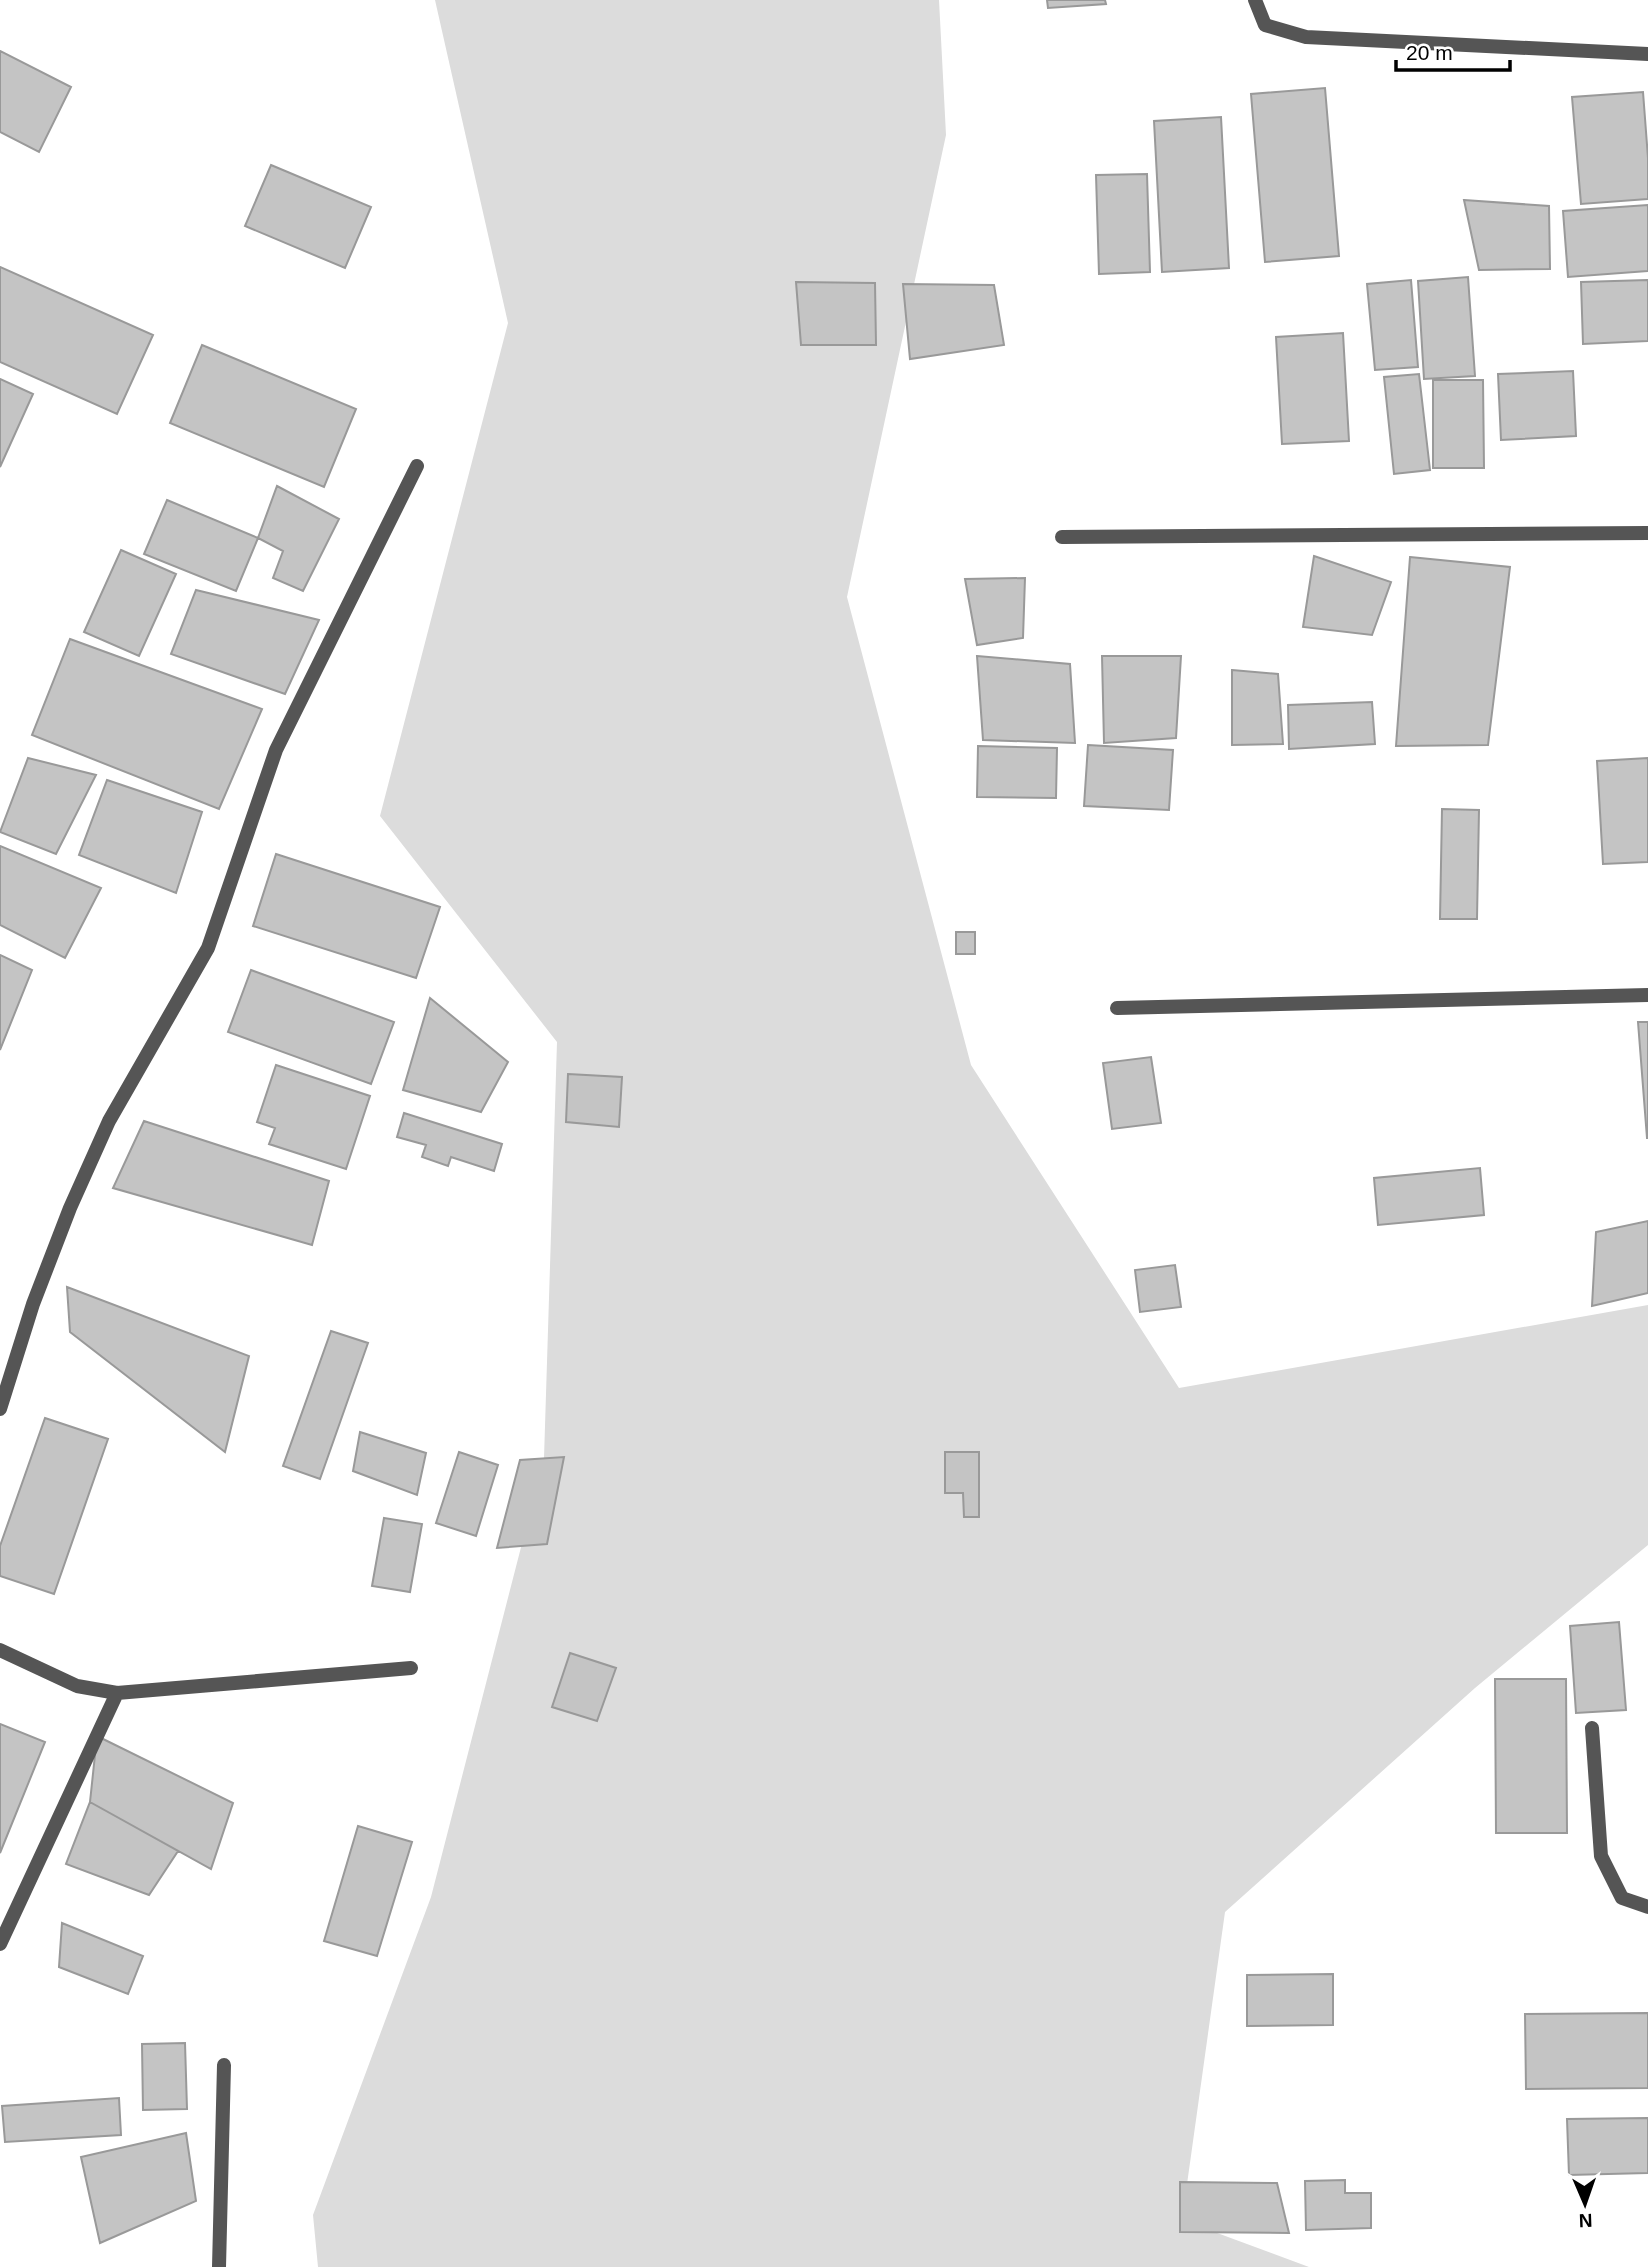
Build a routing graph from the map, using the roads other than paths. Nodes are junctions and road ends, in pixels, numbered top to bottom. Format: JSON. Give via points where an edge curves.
{"nodes":[{"id":1,"x":1255,"y":0,"type":"edge"},
{"id":2,"x":1648,"y":54,"type":"edge"},
{"id":3,"x":417,"y":466,"type":"dead end"},
{"id":4,"x":1648,"y":533,"type":"edge"},
{"id":5,"x":1062,"y":537,"type":"dead end"},
{"id":6,"x":1648,"y":995,"type":"edge"},
{"id":7,"x":1117,"y":1008,"type":"dead end"},
{"id":8,"x":0,"y":1409,"type":"edge"},
{"id":9,"x":0,"y":1650,"type":"edge"},
{"id":10,"x":411,"y":1668,"type":"dead end"},
{"id":11,"x":117,"y":1693,"type":"junction"},
{"id":12,"x":1592,"y":1728,"type":"dead end"},
{"id":13,"x":1648,"y":1907,"type":"edge"},
{"id":14,"x":0,"y":1944,"type":"edge"},
{"id":15,"x":224,"y":2065,"type":"dead end"},
{"id":16,"x":219,"y":2267,"type":"edge"}],
"edges":[{"from":1,"to":2,"type":"street","via":[[1265,25],[1306,37]]},
{"from":3,"to":8,"type":"street","via":[[276,750],[208,948],[109,1121],[70,1208]]},
{"from":4,"to":5,"type":"street"},
{"from":6,"to":7,"type":"street"},
{"from":9,"to":11,"type":"street","via":[[77,1686]]},
{"from":10,"to":11,"type":"street"},
{"from":11,"to":14,"type":"street"},
{"from":12,"to":13,"type":"street","via":[[1601,1856],[1622,1898]]},
{"from":15,"to":16,"type":"street"}]}
